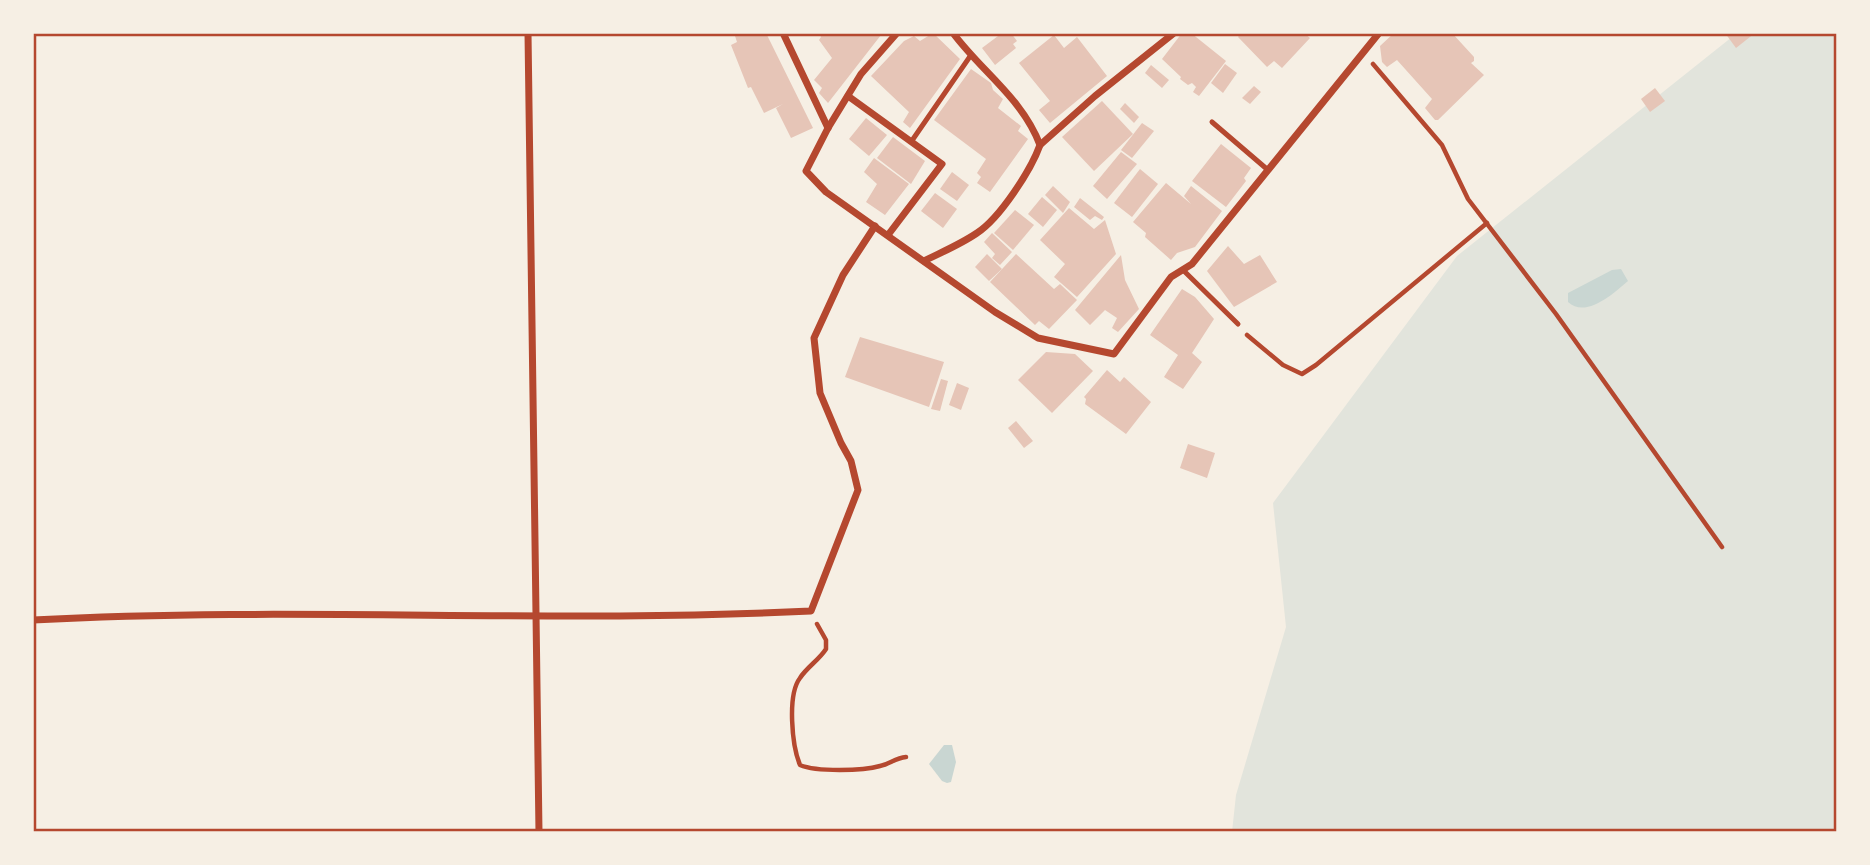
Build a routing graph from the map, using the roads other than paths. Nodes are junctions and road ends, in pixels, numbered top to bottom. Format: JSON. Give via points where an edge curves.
{"nodes":[{"id":1,"x":528,"y":33,"type":"edge"},
{"id":2,"x":783,"y":33,"type":"edge"},
{"id":3,"x":897,"y":33,"type":"edge"},
{"id":4,"x":953,"y":33,"type":"edge"},
{"id":5,"x":1174,"y":33,"type":"edge"},
{"id":6,"x":1376,"y":34,"type":"edge"},
{"id":7,"x":971,"y":55,"type":"junction"},
{"id":8,"x":848,"y":96,"type":"junction"},
{"id":9,"x":1213,"y":122,"type":"dead end"},
{"id":10,"x":828,"y":128,"type":"junction"},
{"id":11,"x":911,"y":142,"type":"junction"},
{"id":12,"x":1040,"y":145,"type":"junction"},
{"id":13,"x":1268,"y":170,"type":"junction"},
{"id":14,"x":875,"y":226,"type":"junction"},
{"id":15,"x":888,"y":235,"type":"junction"},
{"id":16,"x":925,"y":261,"type":"junction"},
{"id":17,"x":1183,"y":270,"type":"junction"},
{"id":18,"x":1238,"y":324,"type":"road end"},
{"id":19,"x":535,"y":617,"type":"junction"},
{"id":20,"x":33,"y":620,"type":"edge"},
{"id":21,"x":539,"y":832,"type":"edge"}],
"edges":[{"from":1,"to":19,"type":"street"},
{"from":2,"to":10,"type":"street"},
{"from":3,"to":8,"type":"street"},
{"from":4,"to":7,"type":"street"},
{"from":5,"to":12,"type":"street"},
{"from":6,"to":13,"type":"street"},
{"from":7,"to":11,"type":"lane"},
{"from":7,"to":12,"type":"street","via":[[1015,100]]},
{"from":8,"to":10,"type":"street"},
{"from":8,"to":11,"type":"street"},
{"from":9,"to":13,"type":"lane"},
{"from":10,"to":14,"type":"street","via":[[806,171],[826,192]]},
{"from":11,"to":15,"type":"street","via":[[942,164]]},
{"from":12,"to":16,"type":"street","via":[[1022,180],[986,225]]},
{"from":13,"to":17,"type":"street"},
{"from":14,"to":15,"type":"street"},
{"from":14,"to":19,"type":"street","via":[[843,275],[814,338],[820,393],[851,461],[858,490],[811,611]]},
{"from":15,"to":16,"type":"street"},
{"from":16,"to":17,"type":"street","via":[[1038,338],[1114,354],[1171,277]]},
{"from":17,"to":18,"type":"lane"},
{"from":19,"to":20,"type":"street","via":[[117,615]]},
{"from":19,"to":21,"type":"street"}]}
